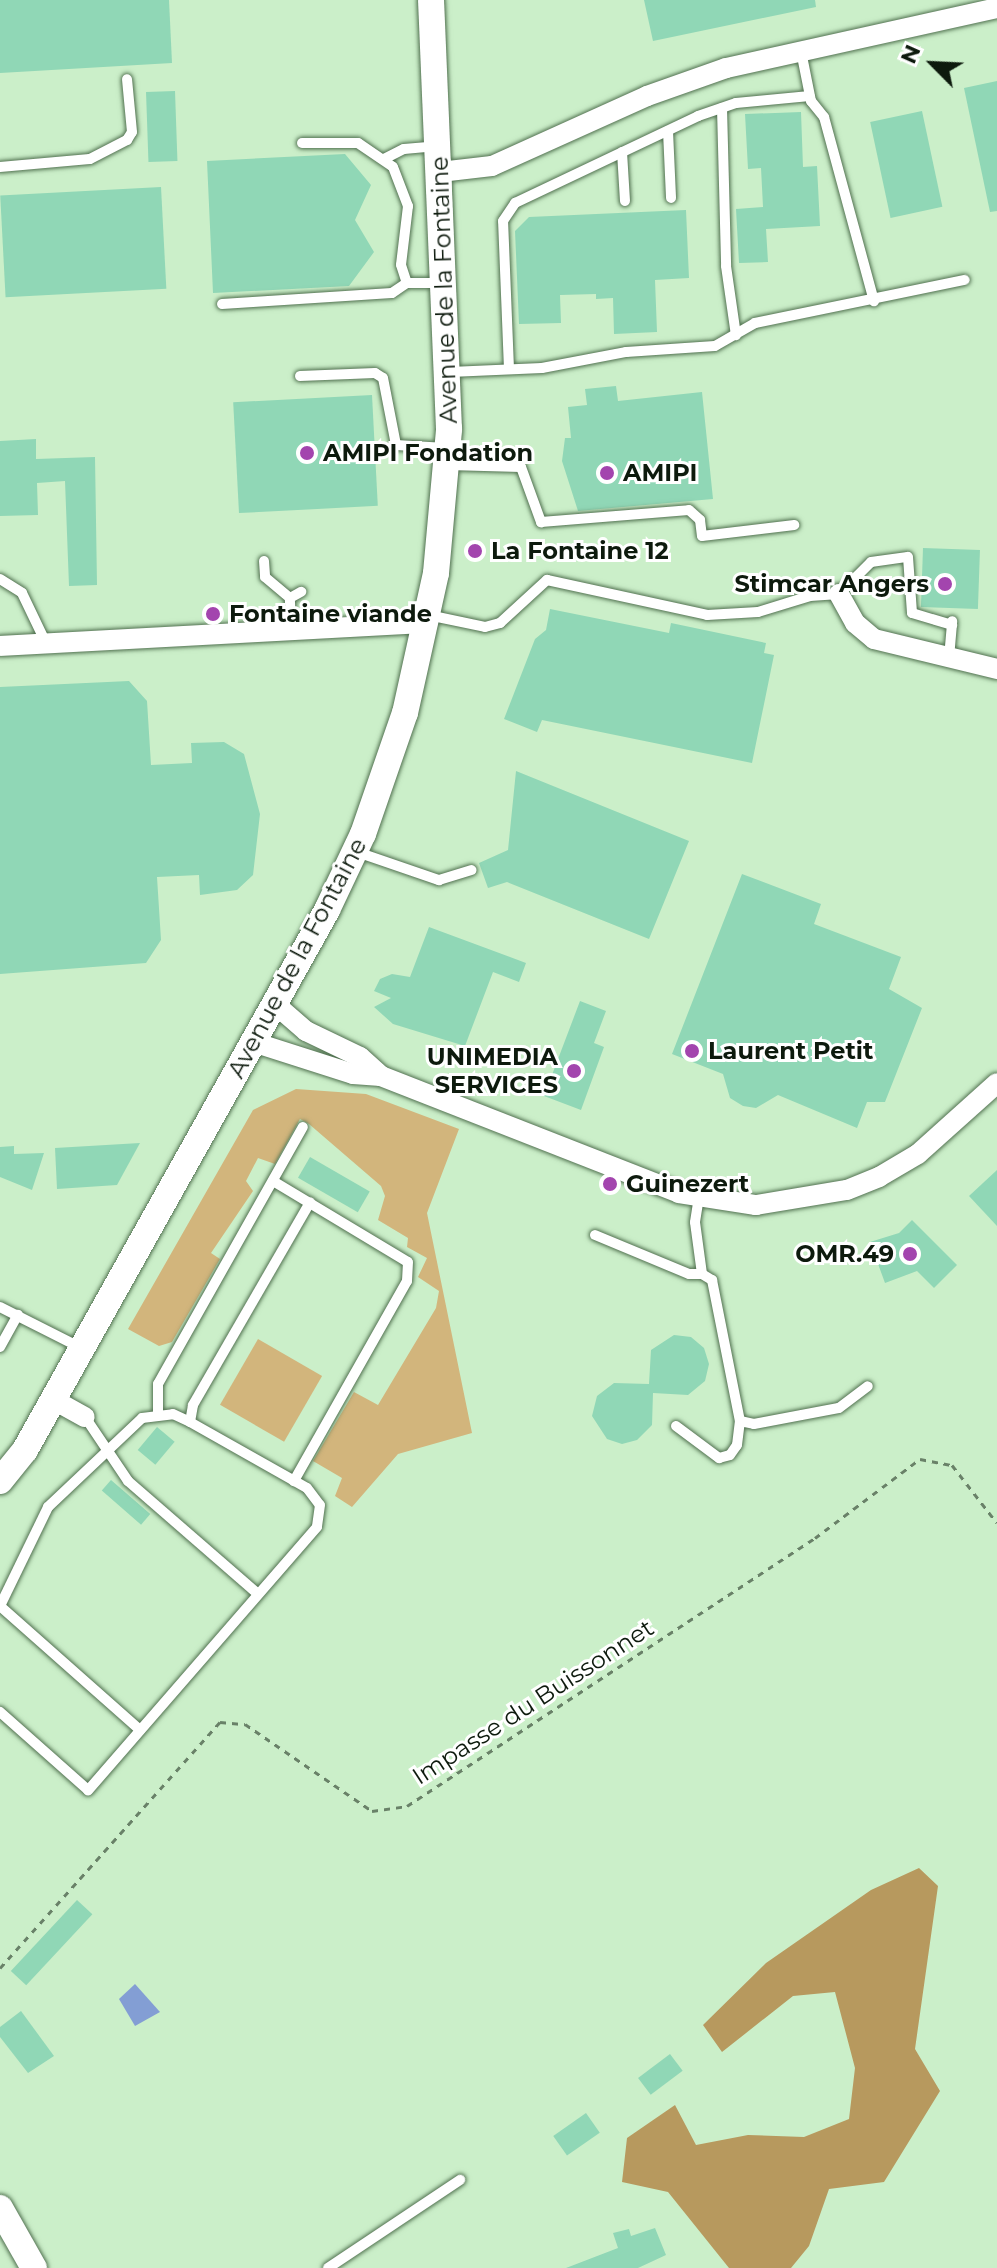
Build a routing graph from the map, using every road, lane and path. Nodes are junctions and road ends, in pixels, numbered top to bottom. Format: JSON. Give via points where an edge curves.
{"nodes":[{"id":1,"x":431,"y":0,"type":"edge"},
{"id":2,"x":997,"y":8,"type":"edge"},
{"id":3,"x":801,"y":51,"type":"junction"},
{"id":4,"x":127,"y":79,"type":"dead end"},
{"id":5,"x":810,"y":96,"type":"junction"},
{"id":6,"x":722,"y":108,"type":"junction"},
{"id":7,"x":668,"y":131,"type":"junction"},
{"id":8,"x":302,"y":143,"type":"dead end"},
{"id":9,"x":439,"y":146,"type":"junction"},
{"id":10,"x":622,"y":152,"type":"junction"},
{"id":11,"x":384,"y":159,"type":"junction"},
{"id":12,"x":0,"y":167,"type":"edge"},
{"id":13,"x":440,"y":172,"type":"junction"},
{"id":14,"x":671,"y":198,"type":"dead end"},
{"id":15,"x":625,"y":201,"type":"dead end"},
{"id":16,"x":965,"y":280,"type":"dead end"},
{"id":17,"x":407,"y":283,"type":"junction"},
{"id":18,"x":445,"y":283,"type":"junction"},
{"id":19,"x":874,"y":301,"type":"junction"},
{"id":20,"x":222,"y":304,"type":"dead end"},
{"id":21,"x":736,"y":335,"type":"junction"},
{"id":22,"x":509,"y":369,"type":"junction"},
{"id":23,"x":450,"y":372,"type":"junction"},
{"id":24,"x":300,"y":376,"type":"dead end"},
{"id":25,"x":448,"y":457,"type":"junction"},
{"id":26,"x":794,"y":525,"type":"dead end"},
{"id":27,"x":264,"y":561,"type":"dead end"},
{"id":28,"x":0,"y":579,"type":"edge"},
{"id":29,"x":301,"y":592,"type":"dead end"},
{"id":30,"x":839,"y":594,"type":"junction"},
{"id":31,"x":290,"y":598,"type":"junction"},
{"id":32,"x":428,"y":619,"type":"junction"},
{"id":33,"x":291,"y":631,"type":"junction"},
{"id":34,"x":46,"y":643,"type":"junction"},
{"id":35,"x":0,"y":646,"type":"edge"},
{"id":36,"x":949,"y":658,"type":"junction"},
{"id":37,"x":997,"y":669,"type":"edge"},
{"id":38,"x":356,"y":851,"type":"junction"},
{"id":39,"x":472,"y":870,"type":"dead end"},
{"id":40,"x":276,"y":1005,"type":"junction"},
{"id":41,"x":253,"y":1042,"type":"junction"},
{"id":42,"x":381,"y":1076,"type":"junction"},
{"id":43,"x":997,"y":1083,"type":"edge"},
{"id":44,"x":303,"y":1127,"type":"dead end"},
{"id":45,"x":273,"y":1181,"type":"junction"},
{"id":46,"x":699,"y":1197,"type":"junction"},
{"id":47,"x":310,"y":1202,"type":"junction"},
{"id":48,"x":595,"y":1235,"type":"dead end"},
{"id":49,"x":702,"y":1274,"type":"junction"},
{"id":50,"x":0,"y":1307,"type":"edge"},
{"id":51,"x":18,"y":1315,"type":"junction"},
{"id":52,"x":0,"y":1347,"type":"edge"},
{"id":53,"x":83,"y":1349,"type":"junction"},
{"id":54,"x":868,"y":1386,"type":"dead end"},
{"id":55,"x":54,"y":1400,"type":"junction"},
{"id":56,"x":158,"y":1413,"type":"junction"},
{"id":57,"x":85,"y":1417,"type":"joint"},
{"id":58,"x":740,"y":1421,"type":"junction"},
{"id":59,"x":190,"y":1422,"type":"junction"},
{"id":60,"x":676,"y":1426,"type":"dead end"},
{"id":61,"x":109,"y":1447,"type":"junction"},
{"id":62,"x":0,"y":1481,"type":"edge"},
{"id":63,"x":294,"y":1481,"type":"junction"},
{"id":64,"x":997,"y":1523,"type":"edge"},
{"id":65,"x":258,"y":1594,"type":"junction"},
{"id":66,"x":0,"y":1606,"type":"edge"},
{"id":67,"x":0,"y":1712,"type":"edge"},
{"id":68,"x":140,"y":1730,"type":"junction"},
{"id":69,"x":0,"y":1968,"type":"edge"},
{"id":70,"x":460,"y":2180,"type":"dead end"},
{"id":71,"x":0,"y":2208,"type":"edge"},
{"id":72,"x":34,"y":2268,"type":"edge"},
{"id":73,"x":328,"y":2268,"type":"edge"}],
"edges":[{"from":1,"to":9,"type":"street","name":"Avenue de la Fontaine"},
{"from":2,"to":3,"type":"street"},
{"from":3,"to":5,"type":"lane"},
{"from":3,"to":13,"type":"street","via":[[726,68],[647,96],[492,166]]},
{"from":4,"to":12,"type":"lane","via":[[132,132],[127,140],[90,159]]},
{"from":5,"to":6,"type":"lane"},
{"from":5,"to":19,"type":"lane","via":[[824,117]]},
{"from":6,"to":7,"type":"lane"},
{"from":6,"to":21,"type":"lane","via":[[726,266]]},
{"from":7,"to":10,"type":"lane"},
{"from":7,"to":14,"type":"lane"},
{"from":8,"to":11,"type":"lane","via":[[358,143]]},
{"from":9,"to":11,"type":"lane","via":[[404,149]]},
{"from":9,"to":13,"type":"street","name":"Avenue de la Fontaine"},
{"from":10,"to":15,"type":"lane"},
{"from":10,"to":22,"type":"lane","via":[[515,203],[503,221]]},
{"from":11,"to":17,"type":"lane","via":[[407,196],[401,265]]},
{"from":13,"to":18,"type":"street","name":"Avenue de la Fontaine"},
{"from":16,"to":19,"type":"lane"},
{"from":17,"to":18,"type":"lane"},
{"from":17,"to":20,"type":"lane","via":[[392,293]]},
{"from":18,"to":23,"type":"street","name":"Avenue de la Fontaine"},
{"from":19,"to":21,"type":"lane","via":[[755,323]]},
{"from":21,"to":22,"type":"lane","via":[[715,346]]},
{"from":22,"to":23,"type":"lane"},
{"from":23,"to":25,"type":"street","name":"Avenue de la Fontaine"},
{"from":24,"to":25,"type":"lane","via":[[375,373],[383,378],[396,445]]},
{"from":25,"to":26,"type":"lane","via":[[521,467],[541,522],[689,510],[700,520],[702,536]]},
{"from":25,"to":32,"type":"street","name":"Avenue de la Fontaine"},
{"from":27,"to":31,"type":"lane","via":[[265,577]]},
{"from":28,"to":34,"type":"lane","via":[[22,593]]},
{"from":29,"to":31,"type":"lane"},
{"from":30,"to":32,"type":"lane","via":[[810,596],[758,612],[707,615],[547,580],[500,623],[485,627]]},
{"from":30,"to":36,"type":"street","via":[[855,623],[874,639]]},
{"from":30,"to":36,"type":"lane","via":[[871,562],[908,557],[912,613],[952,622]]},
{"from":31,"to":33,"type":"lane"},
{"from":32,"to":33,"type":"street"},
{"from":32,"to":38,"type":"street","name":"Avenue de la Fontaine","via":[[392,754]]},
{"from":33,"to":34,"type":"street"},
{"from":34,"to":35,"type":"street"},
{"from":36,"to":37,"type":"street"},
{"from":38,"to":39,"type":"lane","via":[[394,869],[439,880]]},
{"from":38,"to":40,"type":"street","name":"Avenue de la Fontaine"},
{"from":40,"to":41,"type":"street","name":"Avenue de la Fontaine"},
{"from":40,"to":42,"type":"street","via":[[306,1031],[360,1057]]},
{"from":41,"to":42,"type":"street","via":[[353,1074]]},
{"from":41,"to":53,"type":"street","name":"Avenue de la Fontaine"},
{"from":42,"to":46,"type":"street","via":[[632,1176]]},
{"from":43,"to":46,"type":"street","via":[[918,1154],[847,1190],[756,1205]]},
{"from":44,"to":45,"type":"lane"},
{"from":45,"to":47,"type":"lane"},
{"from":45,"to":56,"type":"lane","via":[[158,1384]]},
{"from":46,"to":49,"type":"lane","via":[[695,1222]]},
{"from":47,"to":59,"type":"lane","via":[[193,1405]]},
{"from":47,"to":63,"type":"lane","via":[[403,1255],[409,1272]]},
{"from":48,"to":49,"type":"lane","via":[[689,1274]]},
{"from":49,"to":58,"type":"lane","via":[[712,1280]]},
{"from":50,"to":51,"type":"lane"},
{"from":51,"to":52,"type":"lane"},
{"from":51,"to":53,"type":"lane"},
{"from":53,"to":55,"type":"street","name":"Avenue de la Fontaine"},
{"from":54,"to":58,"type":"lane","via":[[839,1408],[754,1424]]},
{"from":55,"to":57,"type":"street"},
{"from":55,"to":62,"type":"street","name":"Avenue de la Fontaine"},
{"from":56,"to":59,"type":"lane"},
{"from":56,"to":61,"type":"lane","via":[[142,1418]]},
{"from":57,"to":61,"type":"lane"},
{"from":58,"to":60,"type":"lane","via":[[737,1445],[730,1455],[719,1458]]},
{"from":59,"to":63,"type":"lane"},
{"from":61,"to":65,"type":"lane","via":[[128,1481]]},
{"from":61,"to":66,"type":"lane","via":[[48,1507]]},
{"from":63,"to":65,"type":"lane","via":[[315,1496],[321,1516]]},
{"from":64,"to":69,"type":"path","name":"Impasse du Buissonnet","via":[[952,1465],[920,1459],[815,1538],[407,1806],[372,1811],[245,1724],[220,1722]]},
{"from":65,"to":68,"type":"lane"},
{"from":66,"to":68,"type":"lane"},
{"from":67,"to":68,"type":"lane","via":[[88,1790]]},
{"from":70,"to":73,"type":"lane"},
{"from":71,"to":72,"type":"street"}]}
